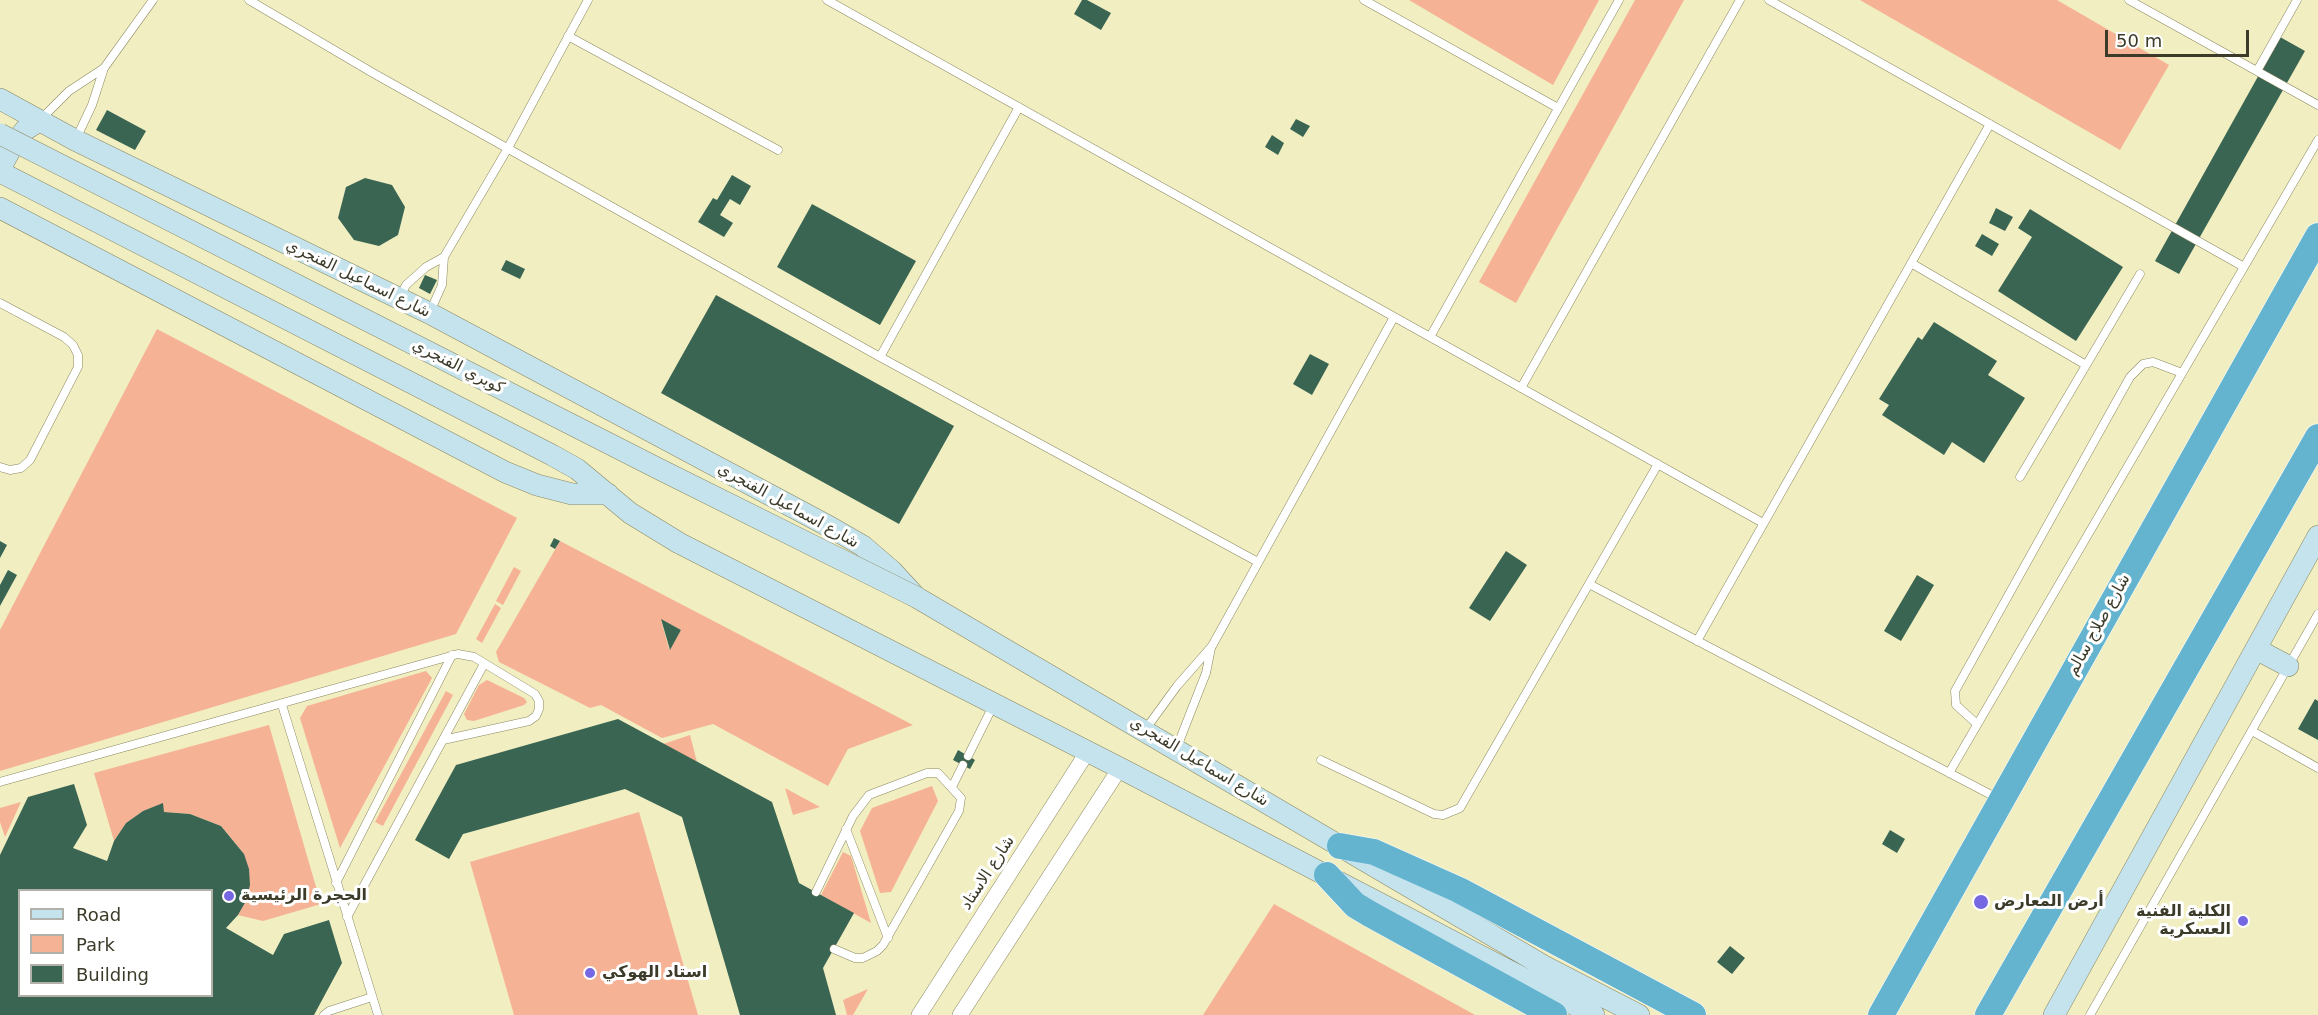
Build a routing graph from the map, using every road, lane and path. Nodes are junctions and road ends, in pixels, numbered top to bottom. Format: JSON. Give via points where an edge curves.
{"nodes":[{"id":1,"x":153,"y":0,"type":"edge"},
{"id":2,"x":249,"y":0,"type":"edge"},
{"id":3,"x":588,"y":0,"type":"edge"},
{"id":4,"x":827,"y":0,"type":"edge"},
{"id":5,"x":1364,"y":0,"type":"edge"},
{"id":6,"x":1619,"y":0,"type":"edge"},
{"id":7,"x":1740,"y":0,"type":"edge"},
{"id":8,"x":1769,"y":0,"type":"edge"},
{"id":9,"x":2128,"y":0,"type":"edge"},
{"id":10,"x":2297,"y":0,"type":"edge"},
{"id":11,"x":568,"y":36,"type":"junction"},
{"id":12,"x":104,"y":68,"type":"junction"},
{"id":13,"x":2257,"y":71,"type":"junction"},
{"id":14,"x":0,"y":99,"type":"edge"},
{"id":15,"x":2318,"y":105,"type":"edge"},
{"id":16,"x":1019,"y":107,"type":"junction"},
{"id":17,"x":1558,"y":108,"type":"junction"},
{"id":18,"x":39,"y":121,"type":"junction"},
{"id":19,"x":1990,"y":124,"type":"junction"},
{"id":20,"x":0,"y":134,"type":"edge"},
{"id":21,"x":75,"y":140,"type":"junction"},
{"id":22,"x":2318,"y":140,"type":"edge"},
{"id":23,"x":508,"y":148,"type":"junction"},
{"id":24,"x":778,"y":150,"type":"dead end"},
{"id":25,"x":0,"y":170,"type":"edge"},
{"id":26,"x":0,"y":208,"type":"edge"},
{"id":27,"x":2318,"y":236,"type":"edge"},
{"id":28,"x":444,"y":257,"type":"junction"},
{"id":29,"x":1911,"y":263,"type":"junction"},
{"id":30,"x":2244,"y":267,"type":"junction"},
{"id":31,"x":2140,"y":274,"type":"dead end"},
{"id":32,"x":399,"y":298,"type":"junction"},
{"id":33,"x":0,"y":303,"type":"edge"},
{"id":34,"x":429,"y":314,"type":"junction"},
{"id":35,"x":1394,"y":317,"type":"junction"},
{"id":36,"x":1430,"y":337,"type":"junction"},
{"id":37,"x":880,"y":357,"type":"junction"},
{"id":38,"x":2086,"y":364,"type":"junction"},
{"id":39,"x":2182,"y":373,"type":"junction"},
{"id":40,"x":1521,"y":388,"type":"junction"},
{"id":41,"x":2318,"y":437,"type":"edge"},
{"id":42,"x":1658,"y":464,"type":"junction"},
{"id":43,"x":0,"y":467,"type":"edge"},
{"id":44,"x":2020,"y":477,"type":"dead end"},
{"id":45,"x":608,"y":494,"type":"junction"},
{"id":46,"x":1763,"y":523,"type":"junction"},
{"id":47,"x":2318,"y":536,"type":"edge"},
{"id":48,"x":1258,"y":562,"type":"junction"},
{"id":49,"x":1589,"y":584,"type":"junction"},
{"id":50,"x":916,"y":597,"type":"junction"},
{"id":51,"x":2318,"y":614,"type":"edge"},
{"id":52,"x":1696,"y":641,"type":"junction"},
{"id":53,"x":1212,"y":646,"type":"junction"},
{"id":54,"x":2256,"y":649,"type":"junction"},
{"id":55,"x":452,"y":655,"type":"junction"},
{"id":56,"x":484,"y":664,"type":"junction"},
{"id":57,"x":2288,"y":666,"type":"junction"},
{"id":58,"x":282,"y":705,"type":"junction"},
{"id":59,"x":993,"y":705,"type":"junction"},
{"id":60,"x":1977,"y":724,"type":"junction"},
{"id":61,"x":1145,"y":730,"type":"junction"},
{"id":62,"x":2252,"y":731,"type":"junction"},
{"id":63,"x":443,"y":740,"type":"junction"},
{"id":64,"x":1176,"y":748,"type":"junction"},
{"id":65,"x":1088,"y":751,"type":"junction"},
{"id":66,"x":969,"y":756,"type":"dead end"},
{"id":67,"x":1321,"y":760,"type":"dead end"},
{"id":68,"x":963,"y":765,"type":"dead end"},
{"id":69,"x":1120,"y":768,"type":"junction"},
{"id":70,"x":2318,"y":768,"type":"edge"},
{"id":71,"x":1949,"y":773,"type":"junction"},
{"id":72,"x":0,"y":782,"type":"edge"},
{"id":73,"x":952,"y":787,"type":"junction"},
{"id":74,"x":2001,"y":801,"type":"junction"},
{"id":75,"x":846,"y":829,"type":"junction"},
{"id":76,"x":1340,"y":846,"type":"junction"},
{"id":77,"x":1327,"y":875,"type":"junction"},
{"id":78,"x":336,"y":883,"type":"junction"},
{"id":79,"x":816,"y":892,"type":"dead end"},
{"id":80,"x":347,"y":917,"type":"junction"},
{"id":81,"x":888,"y":938,"type":"junction"},
{"id":82,"x":834,"y":949,"type":"dead end"},
{"id":83,"x":1539,"y":975,"type":"junction"},
{"id":84,"x":372,"y":997,"type":"junction"},
{"id":85,"x":324,"y":1015,"type":"edge"},
{"id":86,"x":378,"y":1015,"type":"edge"},
{"id":87,"x":919,"y":1015,"type":"edge"},
{"id":88,"x":960,"y":1015,"type":"edge"},
{"id":89,"x":1554,"y":1015,"type":"edge"},
{"id":90,"x":1594,"y":1015,"type":"edge"},
{"id":91,"x":1639,"y":1015,"type":"edge"},
{"id":92,"x":1693,"y":1015,"type":"edge"},
{"id":93,"x":1881,"y":1015,"type":"edge"},
{"id":94,"x":1988,"y":1015,"type":"edge"},
{"id":95,"x":2054,"y":1015,"type":"edge"},
{"id":96,"x":2090,"y":1015,"type":"edge"}],
"edges":[{"from":1,"to":12,"type":"lane"},
{"from":2,"to":23,"type":"lane"},
{"from":3,"to":11,"type":"lane"},
{"from":4,"to":16,"type":"lane"},
{"from":5,"to":17,"type":"lane"},
{"from":6,"to":17,"type":"lane"},
{"from":7,"to":40,"type":"lane"},
{"from":8,"to":19,"type":"lane"},
{"from":9,"to":13,"type":"lane"},
{"from":10,"to":13,"type":"lane"},
{"from":11,"to":23,"type":"lane"},
{"from":11,"to":24,"type":"lane"},
{"from":12,"to":18,"type":"lane","via":[[69,91]]},
{"from":12,"to":21,"type":"lane"},
{"from":13,"to":15,"type":"lane"},
{"from":14,"to":18,"type":"main road","name":"شارع اسماعيل الفنجري"},
{"from":16,"to":35,"type":"lane"},
{"from":16,"to":37,"type":"lane"},
{"from":17,"to":36,"type":"lane"},
{"from":18,"to":21,"type":"main road","name":"شارع اسماعيل الفنجري"},
{"from":18,"to":25,"type":"main road","via":[[14,142]]},
{"from":19,"to":29,"type":"lane"},
{"from":19,"to":30,"type":"lane"},
{"from":20,"to":50,"type":"main road","name":"كوبري الفنجري","bridge":true},
{"from":21,"to":32,"type":"main road","name":"شارع اسماعيل الفنجري"},
{"from":22,"to":30,"type":"lane"},
{"from":23,"to":28,"type":"lane"},
{"from":23,"to":37,"type":"lane"},
{"from":25,"to":45,"type":"main road","via":[[552,455]]},
{"from":26,"to":45,"type":"main road","via":[[505,472],[572,494]]},
{"from":27,"to":74,"type":"highway","name":"شارع صلاح سالم"},
{"from":28,"to":32,"type":"lane","via":[[406,285]]},
{"from":28,"to":34,"type":"lane","via":[[442,285]]},
{"from":29,"to":38,"type":"lane"},
{"from":29,"to":46,"type":"lane"},
{"from":30,"to":39,"type":"lane"},
{"from":31,"to":38,"type":"lane"},
{"from":32,"to":34,"type":"main road","name":"شارع اسماعيل الفنجري"},
{"from":33,"to":43,"type":"lane","via":[[63,337],[78,355],[78,367],[30,460],[21,468]]},
{"from":34,"to":50,"type":"main road","name":"شارع اسماعيل الفنجري","via":[[863,546]]},
{"from":35,"to":36,"type":"lane"},
{"from":35,"to":48,"type":"lane"},
{"from":36,"to":40,"type":"lane"},
{"from":37,"to":48,"type":"lane"},
{"from":38,"to":44,"type":"lane"},
{"from":39,"to":60,"type":"lane"},
{"from":39,"to":60,"type":"lane","via":[[2153,362],[2144,364],[2130,377],[1955,691],[1956,705]]},
{"from":40,"to":42,"type":"lane"},
{"from":41,"to":94,"type":"highway"},
{"from":42,"to":46,"type":"lane"},
{"from":42,"to":49,"type":"lane"},
{"from":45,"to":59,"type":"main road","via":[[630,513],[679,543]]},
{"from":46,"to":52,"type":"lane"},
{"from":47,"to":54,"type":"main road"},
{"from":48,"to":53,"type":"lane"},
{"from":49,"to":52,"type":"lane"},
{"from":49,"to":67,"type":"lane","via":[[1460,808],[1434,814]]},
{"from":50,"to":61,"type":"main road","name":"شارع اسماعيل الفنجري"},
{"from":51,"to":57,"type":"lane"},
{"from":52,"to":71,"type":"lane"},
{"from":53,"to":61,"type":"lane"},
{"from":53,"to":64,"type":"lane","via":[[1206,673]]},
{"from":54,"to":57,"type":"main road"},
{"from":54,"to":95,"type":"main road"},
{"from":55,"to":56,"type":"lane","via":[[467,654]]},
{"from":55,"to":58,"type":"lane"},
{"from":55,"to":78,"type":"lane"},
{"from":56,"to":63,"type":"lane"},
{"from":56,"to":63,"type":"lane","via":[[535,694],[539,701],[536,716],[529,721]]},
{"from":57,"to":62,"type":"lane"},
{"from":58,"to":72,"type":"lane"},
{"from":58,"to":78,"type":"lane"},
{"from":59,"to":65,"type":"main road"},
{"from":59,"to":66,"type":"lane"},
{"from":60,"to":71,"type":"lane"},
{"from":61,"to":64,"type":"main road","name":"شارع اسماعيل الفنجري"},
{"from":62,"to":70,"type":"lane"},
{"from":62,"to":96,"type":"lane"},
{"from":63,"to":80,"type":"lane"},
{"from":64,"to":76,"type":"main road","name":"شارع اسماعيل الفنجري"},
{"from":65,"to":69,"type":"main road"},
{"from":65,"to":87,"type":"street","name":"شارع الاستاد"},
{"from":68,"to":73,"type":"lane"},
{"from":69,"to":77,"type":"main road"},
{"from":69,"to":88,"type":"street"},
{"from":71,"to":74,"type":"lane"},
{"from":73,"to":75,"type":"lane","via":[[942,775],[933,773],[879,790],[864,801]]},
{"from":73,"to":81,"type":"lane","via":[[961,798],[959,811]]},
{"from":74,"to":93,"type":"highway","name":"شارع صلاح سالم"},
{"from":75,"to":79,"type":"lane"},
{"from":75,"to":81,"type":"lane"},
{"from":76,"to":83,"type":"main road","name":"شارع اسماعيل الفنجري"},
{"from":76,"to":92,"type":"highway","via":[[1374,852],[1459,890]]},
{"from":77,"to":83,"type":"main road"},
{"from":77,"to":89,"type":"highway","via":[[1355,905]]},
{"from":78,"to":80,"type":"lane"},
{"from":80,"to":84,"type":"lane"},
{"from":81,"to":82,"type":"lane","via":[[877,951],[863,958]]},
{"from":83,"to":90,"type":"main road"},
{"from":83,"to":91,"type":"main road"},
{"from":84,"to":85,"type":"lane"},
{"from":84,"to":86,"type":"lane"}]}
